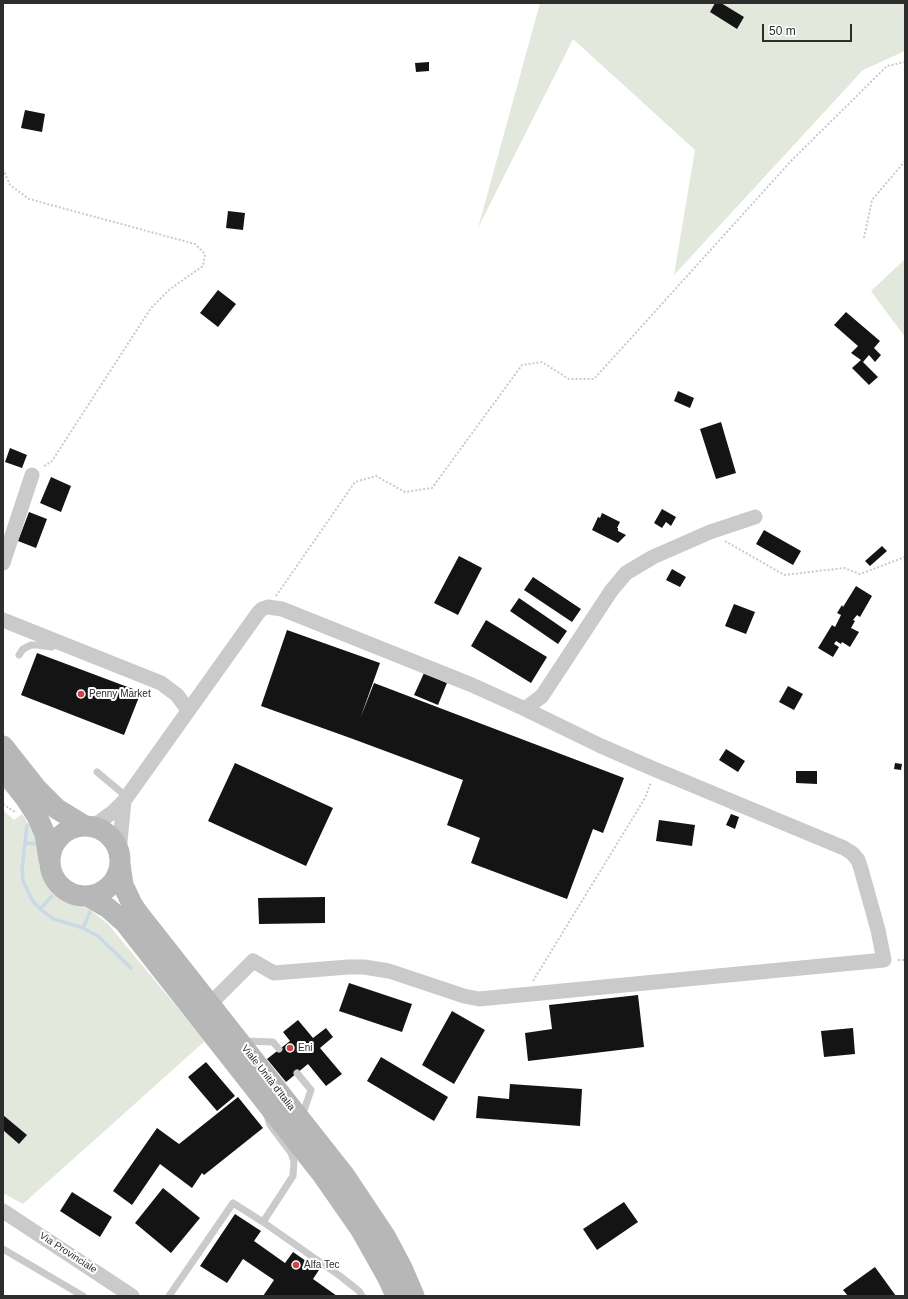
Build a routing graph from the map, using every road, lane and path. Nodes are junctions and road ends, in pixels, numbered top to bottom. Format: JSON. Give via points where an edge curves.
{"nodes":[{"id":1,"x":905,"y":62,"type":"edge"},
{"id":2,"x":905,"y":161,"type":"edge"},
{"id":3,"x":3,"y":169,"type":"edge"},
{"id":4,"x":864,"y":238,"type":"dead end"},
{"id":5,"x":32,"y":475,"type":"joint"},
{"id":6,"x":754,"y":517,"type":"dead end"},
{"id":7,"x":710,"y":532,"type":"junction"},
{"id":8,"x":905,"y":557,"type":"edge"},
{"id":9,"x":3,"y":563,"type":"edge"},
{"id":10,"x":268,"y":606,"type":"junction"},
{"id":11,"x":3,"y":620,"type":"edge"},
{"id":12,"x":57,"y":641,"type":"junction"},
{"id":13,"x":19,"y":655,"type":"dead end"},
{"id":14,"x":525,"y":709,"type":"junction"},
{"id":15,"x":188,"y":710,"type":"junction"},
{"id":16,"x":3,"y":746,"type":"edge"},
{"id":17,"x":654,"y":769,"type":"junction"},
{"id":18,"x":3,"y":770,"type":"edge"},
{"id":19,"x":97,"y":772,"type":"dead end"},
{"id":20,"x":125,"y":799,"type":"junction"},
{"id":21,"x":88,"y":826,"type":"junction"},
{"id":22,"x":119,"y":857,"type":"junction"},
{"id":23,"x":50,"y":862,"type":"junction"},
{"id":24,"x":89,"y":897,"type":"junction"},
{"id":25,"x":525,"y":994,"type":"junction"},
{"id":26,"x":210,"y":1004,"type":"junction"},
{"id":27,"x":240,"y":1041,"type":"junction"},
{"id":28,"x":279,"y":1049,"type":"dead end"},
{"id":29,"x":297,"y":1073,"type":"dead end"},
{"id":30,"x":267,"y":1105,"type":"junction"},
{"id":31,"x":301,"y":1120,"type":"junction"},
{"id":32,"x":3,"y":1211,"type":"edge"},
{"id":33,"x":263,"y":1222,"type":"junction"},
{"id":34,"x":3,"y":1249,"type":"edge"},
{"id":35,"x":83,"y":1296,"type":"edge"},
{"id":36,"x":132,"y":1296,"type":"edge"},
{"id":37,"x":169,"y":1296,"type":"edge"},
{"id":38,"x":362,"y":1296,"type":"edge"},
{"id":39,"x":396,"y":1296,"type":"edge"},
{"id":40,"x":414,"y":1296,"type":"edge"}],
"edges":[{"from":1,"to":10,"type":"path","via":[[887,66],[791,161],[594,379],[569,379],[542,362],[522,365],[432,488],[405,492],[376,476],[355,482]]},
{"from":2,"to":4,"type":"path","via":[[872,200]]},
{"from":3,"to":5,"type":"path","via":[[10,185],[30,199],[194,244],[205,254],[203,266],[170,288],[151,308],[52,461]]},
{"from":5,"to":9,"type":"street"},
{"from":6,"to":7,"type":"street"},
{"from":7,"to":8,"type":"path","via":[[784,575],[844,568],[860,574]]},
{"from":7,"to":14,"type":"street","via":[[653,557],[626,573],[611,590],[542,696]]},
{"from":10,"to":14,"type":"street","via":[[296,614]]},
{"from":10,"to":15,"type":"street","via":[[258,613]]},
{"from":11,"to":12,"type":"street"},
{"from":12,"to":13,"type":"lane","via":[[52,647],[30,645]]},
{"from":12,"to":15,"type":"street","via":[[161,683],[177,695]]},
{"from":14,"to":17,"type":"street"},
{"from":15,"to":20,"type":"street"},
{"from":16,"to":21,"type":"main road","name":"Viale Unità d'Italia","via":[[37,789],[57,809]]},
{"from":17,"to":25,"type":"path","via":[[645,798]]},
{"from":17,"to":25,"type":"street","via":[[852,853],[861,869],[884,960]]},
{"from":18,"to":23,"type":"main road","name":"Viale Unità d'Italia","via":[[26,799],[42,826]]},
{"from":19,"to":20,"type":"lane"},
{"from":20,"to":21,"type":"street","via":[[113,812]]},
{"from":20,"to":22,"type":"street"},
{"from":21,"to":22,"type":"main road","name":"Viale Unità d'Italia","via":[[101,830],[115,842]]},
{"from":21,"to":23,"type":"main road","via":[[64,833],[51,851]]},
{"from":22,"to":24,"type":"main road","via":[[117,876],[110,886]]},
{"from":22,"to":26,"type":"main road","name":"Viale Unità d'Italia","via":[[123,885],[132,904]]},
{"from":23,"to":24,"type":"main road","name":"Viale Unità d'Italia","via":[[52,874],[58,884],[77,896]]},
{"from":24,"to":30,"type":"main road","name":"Viale Unità d'Italia","via":[[108,908],[125,923]]},
{"from":25,"to":26,"type":"street","via":[[479,999],[388,971],[348,967],[274,972],[253,961]]},
{"from":26,"to":27,"type":"main road","name":"Viale Unità d'Italia"},
{"from":27,"to":28,"type":"lane","via":[[273,1042]]},
{"from":27,"to":31,"type":"main road","name":"Viale Unità d'Italia"},
{"from":29,"to":31,"type":"lane","via":[[311,1090]]},
{"from":30,"to":33,"type":"lane","via":[[270,1125],[294,1161],[292,1176]]},
{"from":30,"to":39,"type":"main road","name":"Viale Unità d'Italia","via":[[345,1205],[375,1253]]},
{"from":31,"to":40,"type":"main road","name":"Viale Unità d'Italia","via":[[364,1203],[399,1261]]},
{"from":32,"to":36,"type":"street","name":"Via Provinciale"},
{"from":33,"to":37,"type":"lane","via":[[233,1203]]},
{"from":33,"to":38,"type":"lane","via":[[340,1276]]},
{"from":34,"to":35,"type":"lane"}]}
